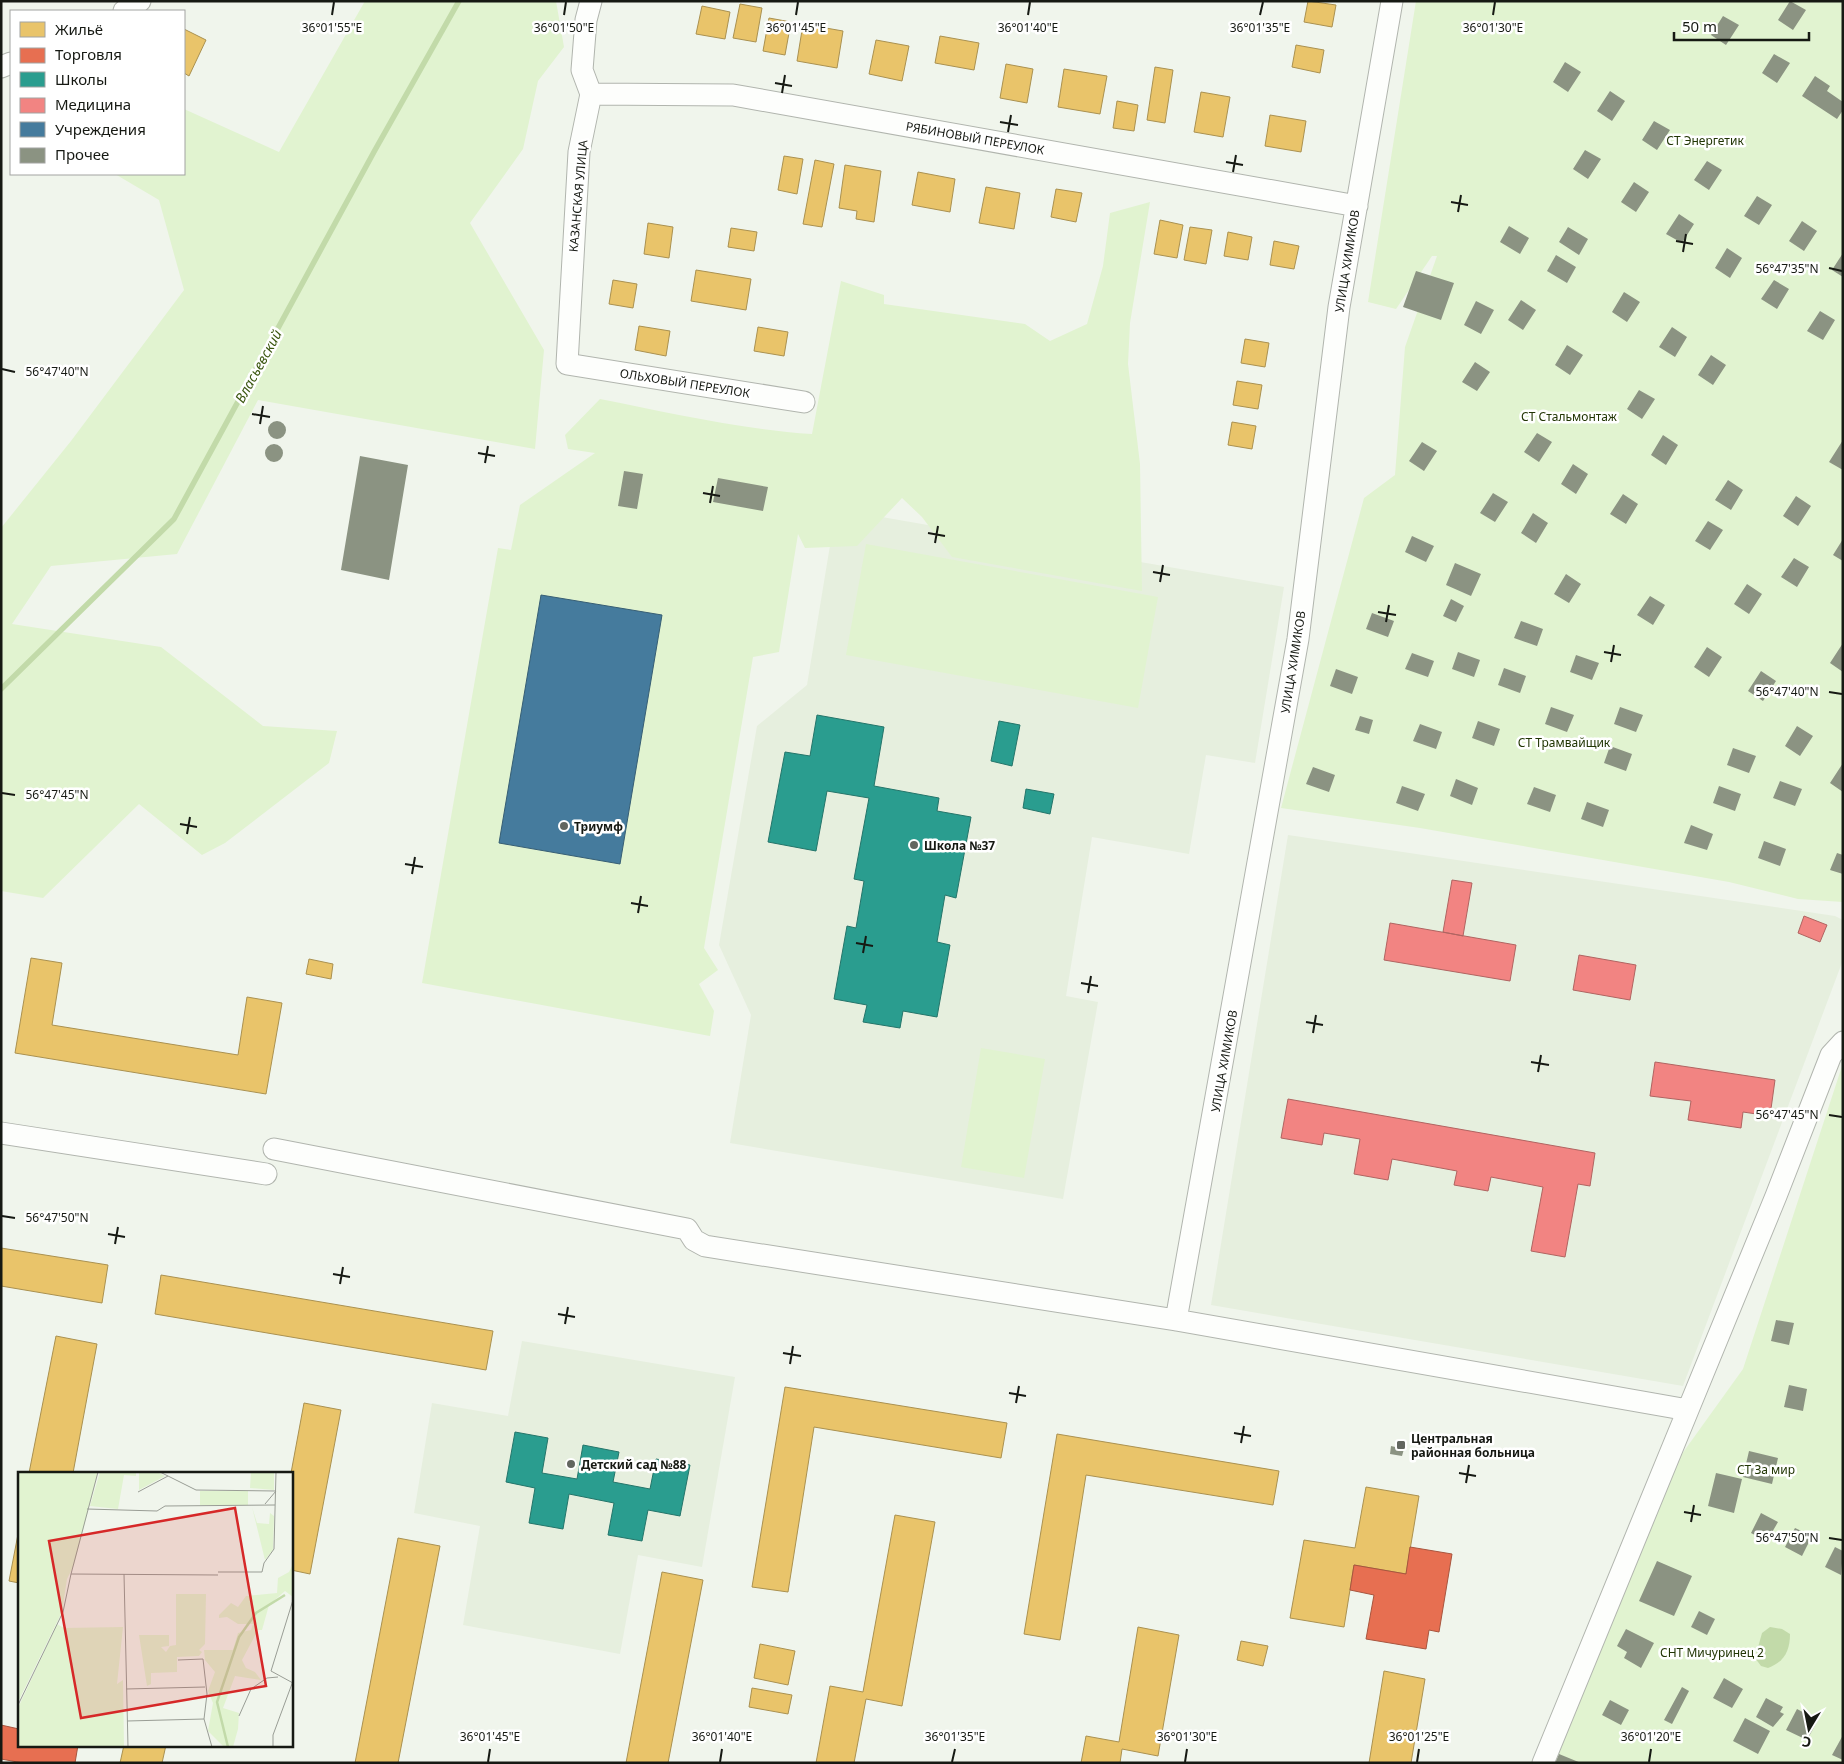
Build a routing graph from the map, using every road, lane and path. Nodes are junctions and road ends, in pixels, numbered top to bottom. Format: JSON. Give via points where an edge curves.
{"nodes":[{"id":1,"x":140,"y":1,"type":"edge"},
{"id":2,"x":591,"y":1,"type":"edge"},
{"id":3,"x":1392,"y":1,"type":"edge"},
{"id":4,"x":126,"y":10,"type":"edge"},
{"id":5,"x":591,"y":94,"type":"junction"},
{"id":6,"x":1356,"y":206,"type":"junction"},
{"id":7,"x":567,"y":364,"type":"joint"},
{"id":8,"x":804,"y":402,"type":"dead end"},
{"id":9,"x":1843,"y":1042,"type":"edge"},
{"id":10,"x":1,"y":1133,"type":"edge"},
{"id":11,"x":274,"y":1149,"type":"dead end"},
{"id":12,"x":266,"y":1174,"type":"dead end"},
{"id":13,"x":1176,"y":1320,"type":"junction"},
{"id":14,"x":1688,"y":1410,"type":"junction"},
{"id":15,"x":1544,"y":1763,"type":"edge"}],
"edges":[{"from":1,"to":4,"type":"street"},
{"from":2,"to":5,"type":"street","via":[[586,20],[582,70]]},
{"from":3,"to":6,"type":"street","name":"УЛИЦА ХИМИКОВ"},
{"from":5,"to":6,"type":"street","name":"РЯБИНОВЫЙ ПЕРЕУЛОК","via":[[733,95]]},
{"from":5,"to":7,"type":"street","name":"КАЗАНСКАЯ УЛИЦА","via":[[579,152]]},
{"from":6,"to":13,"type":"street","name":"УЛИЦА ХИМИКОВ","via":[[1339,307],[1298,639]]},
{"from":7,"to":8,"type":"street","name":"ОЛЬХОВЫЙ ПЕРЕУЛОК"},
{"from":9,"to":14,"type":"street","via":[[1831,1055]]},
{"from":10,"to":12,"type":"street"},
{"from":11,"to":13,"type":"street","via":[[687,1229],[694,1240],[705,1246]]},
{"from":13,"to":14,"type":"street"},
{"from":14,"to":15,"type":"street"}]}
